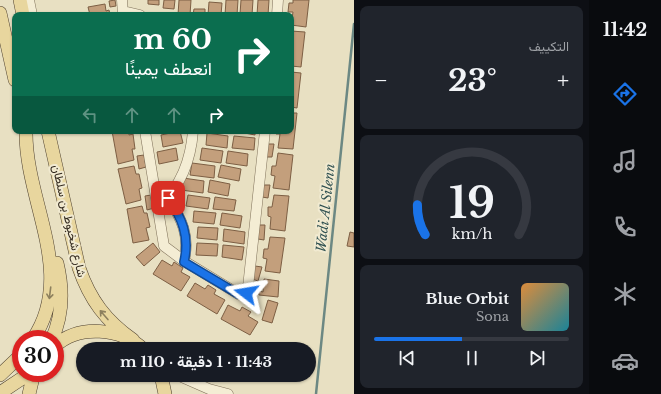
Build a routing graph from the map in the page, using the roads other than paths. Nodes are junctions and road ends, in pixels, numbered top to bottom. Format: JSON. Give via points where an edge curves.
{"nodes":[{"id":1,"x":20,"y":0,"type":"edge"},
{"id":2,"x":29,"y":0,"type":"edge"},
{"id":3,"x":122,"y":0,"type":"edge"},
{"id":4,"x":278,"y":0,"type":"edge"},
{"id":5,"x":22,"y":12,"type":"edge"},
{"id":6,"x":31,"y":12,"type":"edge"},
{"id":7,"x":123,"y":12,"type":"edge"},
{"id":8,"x":277,"y":12,"type":"edge"},
{"id":9,"x":0,"y":13,"type":"edge"},
{"id":10,"x":12,"y":67,"type":"edge"},
{"id":11,"x":26,"y":134,"type":"edge"},
{"id":12,"x":27,"y":134,"type":"edge"},
{"id":13,"x":49,"y":134,"type":"edge"},
{"id":14,"x":146,"y":134,"type":"edge"},
{"id":15,"x":192,"y":134,"type":"edge"},
{"id":16,"x":265,"y":134,"type":"edge"},
{"id":17,"x":168,"y":198,"type":"junction"},
{"id":18,"x":158,"y":205,"type":"junction"},
{"id":19,"x":184,"y":262,"type":"junction"},
{"id":20,"x":39,"y":330,"type":"edge"},
{"id":21,"x":55,"y":330,"type":"edge"},
{"id":22,"x":133,"y":340,"type":"joint"},
{"id":23,"x":64,"y":341,"type":"edge"},
{"id":24,"x":12,"y":364,"type":"edge"},
{"id":25,"x":0,"y":375,"type":"edge"},
{"id":26,"x":16,"y":382,"type":"edge"},
{"id":27,"x":31,"y":382,"type":"edge"},
{"id":28,"x":162,"y":382,"type":"edge"},
{"id":29,"x":193,"y":382,"type":"edge"},
{"id":30,"x":0,"y":393,"type":"edge"},
{"id":31,"x":28,"y":394,"type":"edge"},
{"id":32,"x":165,"y":394,"type":"edge"},
{"id":33,"x":228,"y":394,"type":"edge"}],
"edges":[{"from":1,"to":5,"type":"main road"},
{"from":2,"to":6,"type":"street"},
{"from":3,"to":7,"type":"street"},
{"from":4,"to":8,"type":"street"},
{"from":9,"to":10,"type":"main road"},
{"from":11,"to":20,"type":"main road","one_way":true,"via":[[28,160],[49,255],[51,276],[48,307]]},
{"from":12,"to":21,"type":"main road","name":"شارع شخبوط بن سلطان","via":[[60,280],[60,306]]},
{"from":22,"to":13,"type":"main road","name":"شارع شخبوط بن سلطان","one_way":true,"via":[[101,313],[84,284]]},
{"from":14,"to":18,"type":"street"},
{"from":15,"to":17,"type":"street","via":[[184,170]]},
{"from":16,"to":19,"type":"street","via":[[246,293],[238,294]]},
{"from":17,"to":18,"type":"street"},
{"from":17,"to":19,"type":"street","via":[[184,226],[187,251]]},
{"from":18,"to":19,"type":"street","via":[[163,244]]},
{"from":22,"to":23,"type":"main road","via":[[114,333],[94,331],[75,335]]},
{"from":24,"to":25,"type":"main road"},
{"from":26,"to":30,"type":"main road"},
{"from":27,"to":31,"type":"main road"},
{"from":28,"to":32,"type":"main road"},
{"from":29,"to":33,"type":"street"}]}
